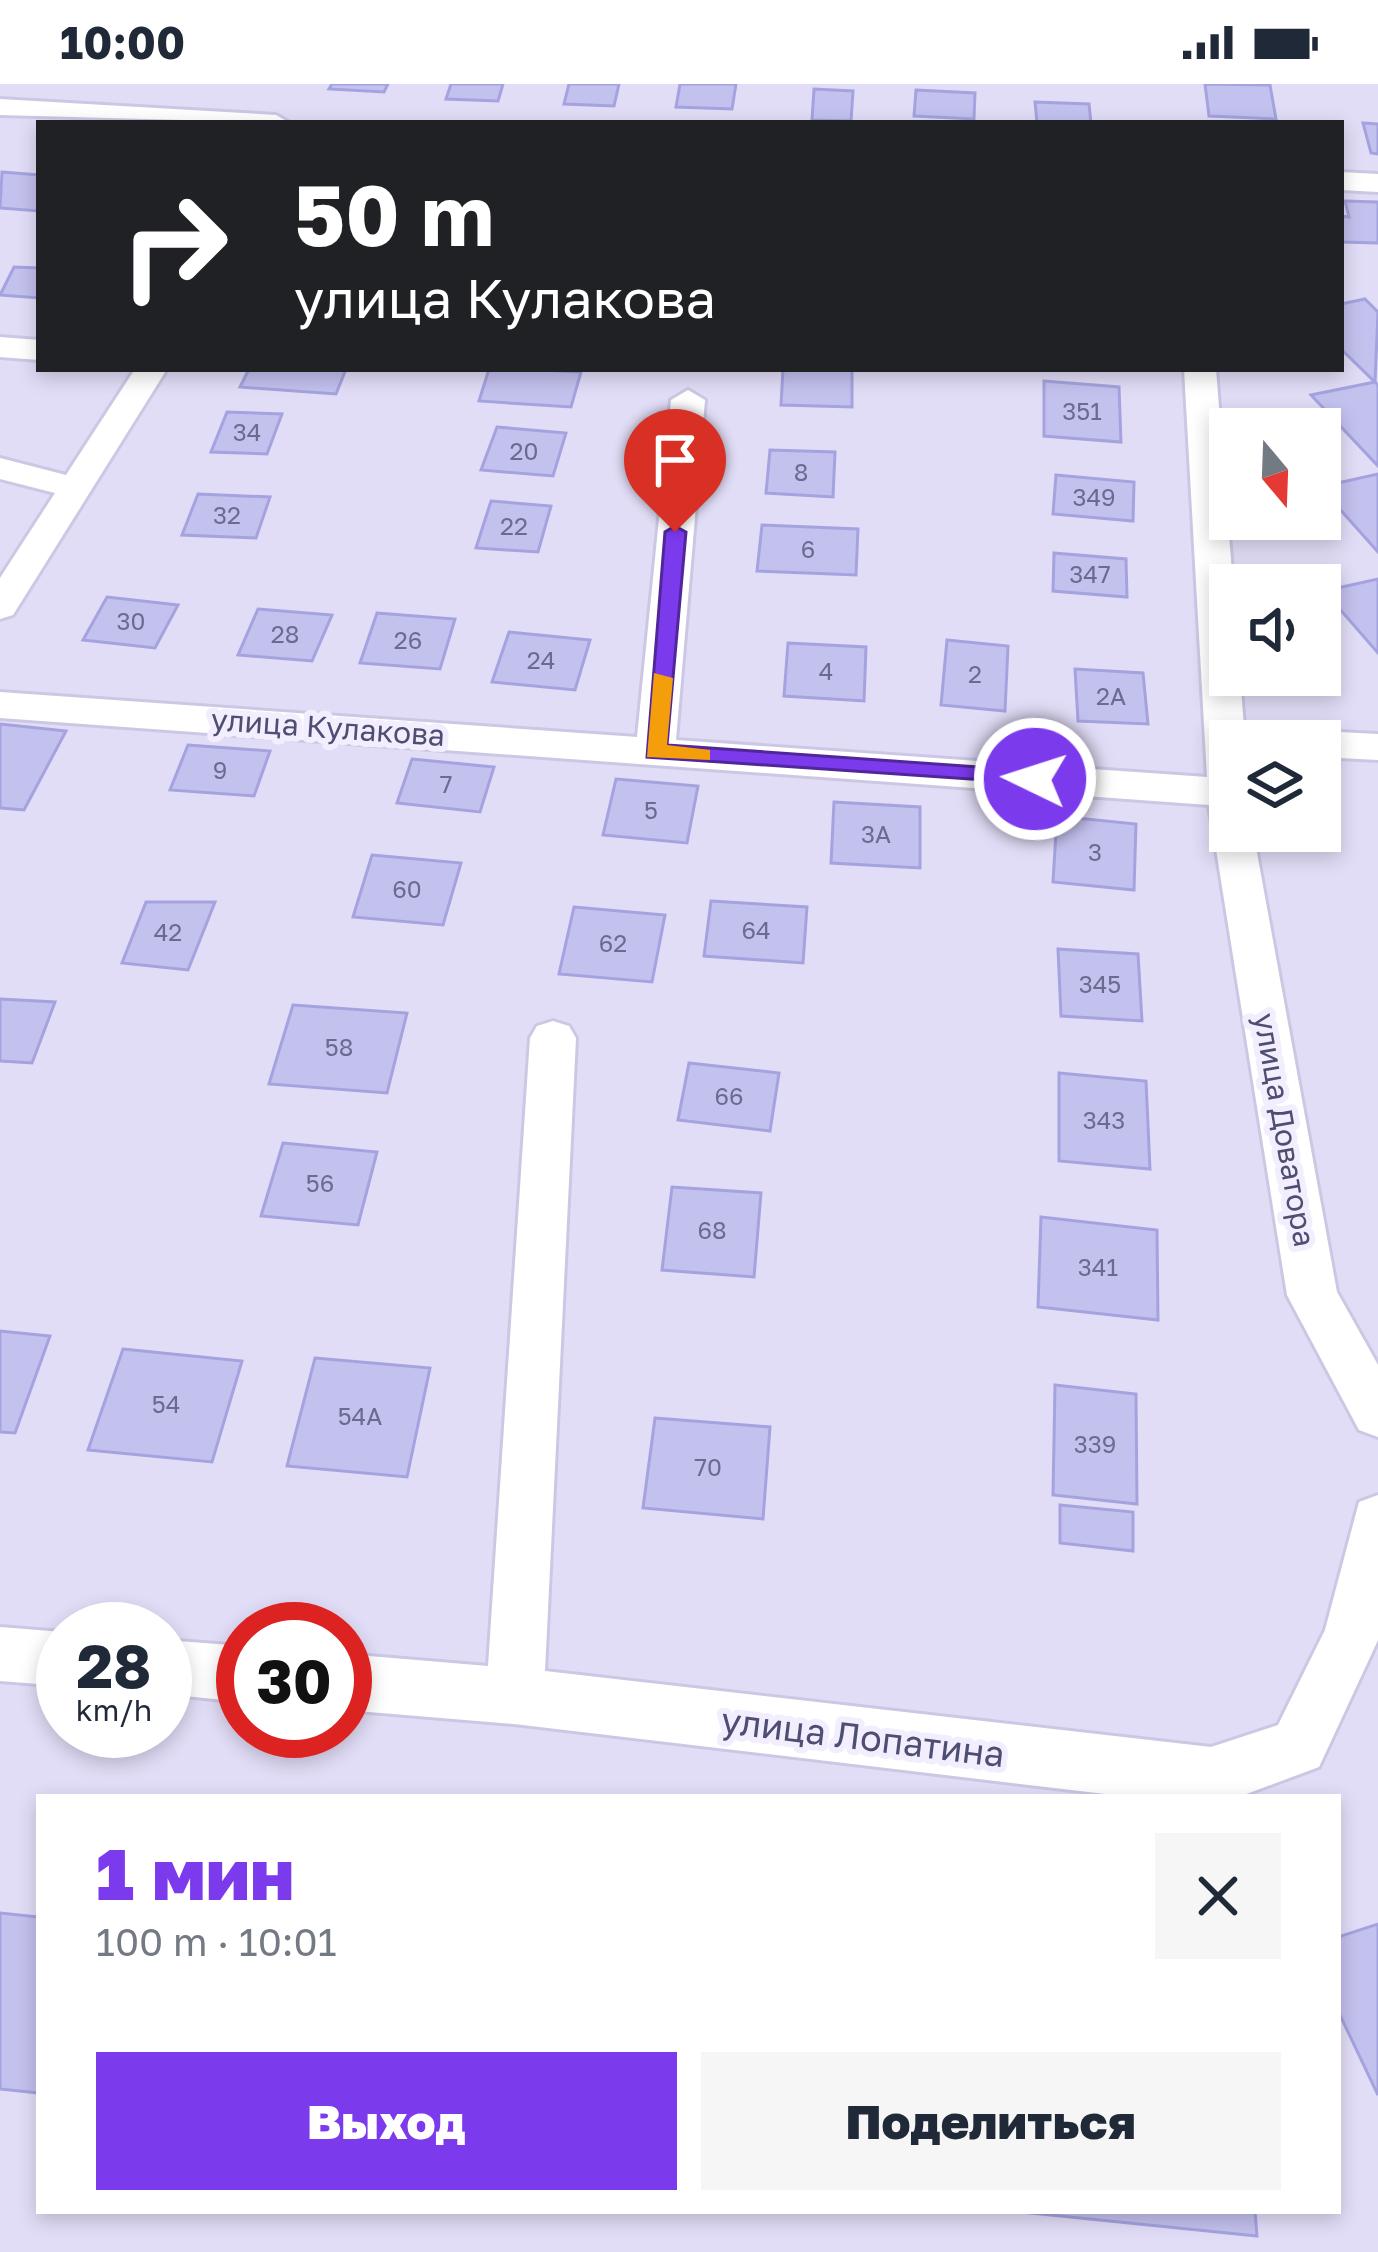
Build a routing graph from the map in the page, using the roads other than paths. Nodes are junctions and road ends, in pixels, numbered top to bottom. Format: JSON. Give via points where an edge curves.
{"nodes":[{"id":1,"x":0,"y":107,"type":"edge"},
{"id":2,"x":224,"y":120,"type":"edge"},
{"id":3,"x":1344,"y":181,"type":"edge"},
{"id":4,"x":1378,"y":183,"type":"edge"},
{"id":5,"x":0,"y":347,"type":"edge"},
{"id":6,"x":36,"y":350,"type":"edge"},
{"id":7,"x":149,"y":372,"type":"edge"},
{"id":8,"x":1200,"y":372,"type":"edge"},
{"id":9,"x":688,"y":400,"type":"dead end"},
{"id":10,"x":0,"y":468,"type":"edge"},
{"id":11,"x":75,"y":488,"type":"junction"},
{"id":12,"x":0,"y":607,"type":"edge"},
{"id":13,"x":0,"y":705,"type":"edge"},
{"id":14,"x":1240,"y":720,"type":"edge"},
{"id":15,"x":1341,"y":745,"type":"edge"},
{"id":16,"x":1378,"y":747,"type":"edge"},
{"id":17,"x":655,"y":752,"type":"junction"},
{"id":18,"x":1209,"y":812,"type":"edge"},
{"id":19,"x":1236,"y":852,"type":"edge"},
{"id":20,"x":553,"y":1038,"type":"dead end"},
{"id":21,"x":1378,"y":1414,"type":"edge"},
{"id":22,"x":1378,"y":1520,"type":"edge"},
{"id":23,"x":0,"y":1654,"type":"edge"},
{"id":24,"x":36,"y":1657,"type":"edge"},
{"id":25,"x":372,"y":1684,"type":"edge"},
{"id":26,"x":514,"y":1696,"type":"junction"}],
"edges":[{"from":1,"to":2,"type":"street"},
{"from":3,"to":4,"type":"street"},
{"from":5,"to":6,"type":"street"},
{"from":7,"to":11,"type":"street"},
{"from":8,"to":14,"type":"street","name":"улица Доватора"},
{"from":9,"to":17,"type":"street"},
{"from":10,"to":11,"type":"street"},
{"from":11,"to":12,"type":"street"},
{"from":13,"to":17,"type":"street","name":"улица Кулакова"},
{"from":15,"to":16,"type":"street"},
{"from":17,"to":18,"type":"street","name":"улица Кулакова"},
{"from":19,"to":21,"type":"street","name":"улица Доватора","via":[[1312,1294]]},
{"from":20,"to":26,"type":"street"},
{"from":22,"to":26,"type":"street","name":"улица Лопатина","via":[[1352,1634],[1298,1748],[1211,1778]]},
{"from":23,"to":24,"type":"street"},
{"from":25,"to":26,"type":"street","name":"улица Лопатина"}]}
